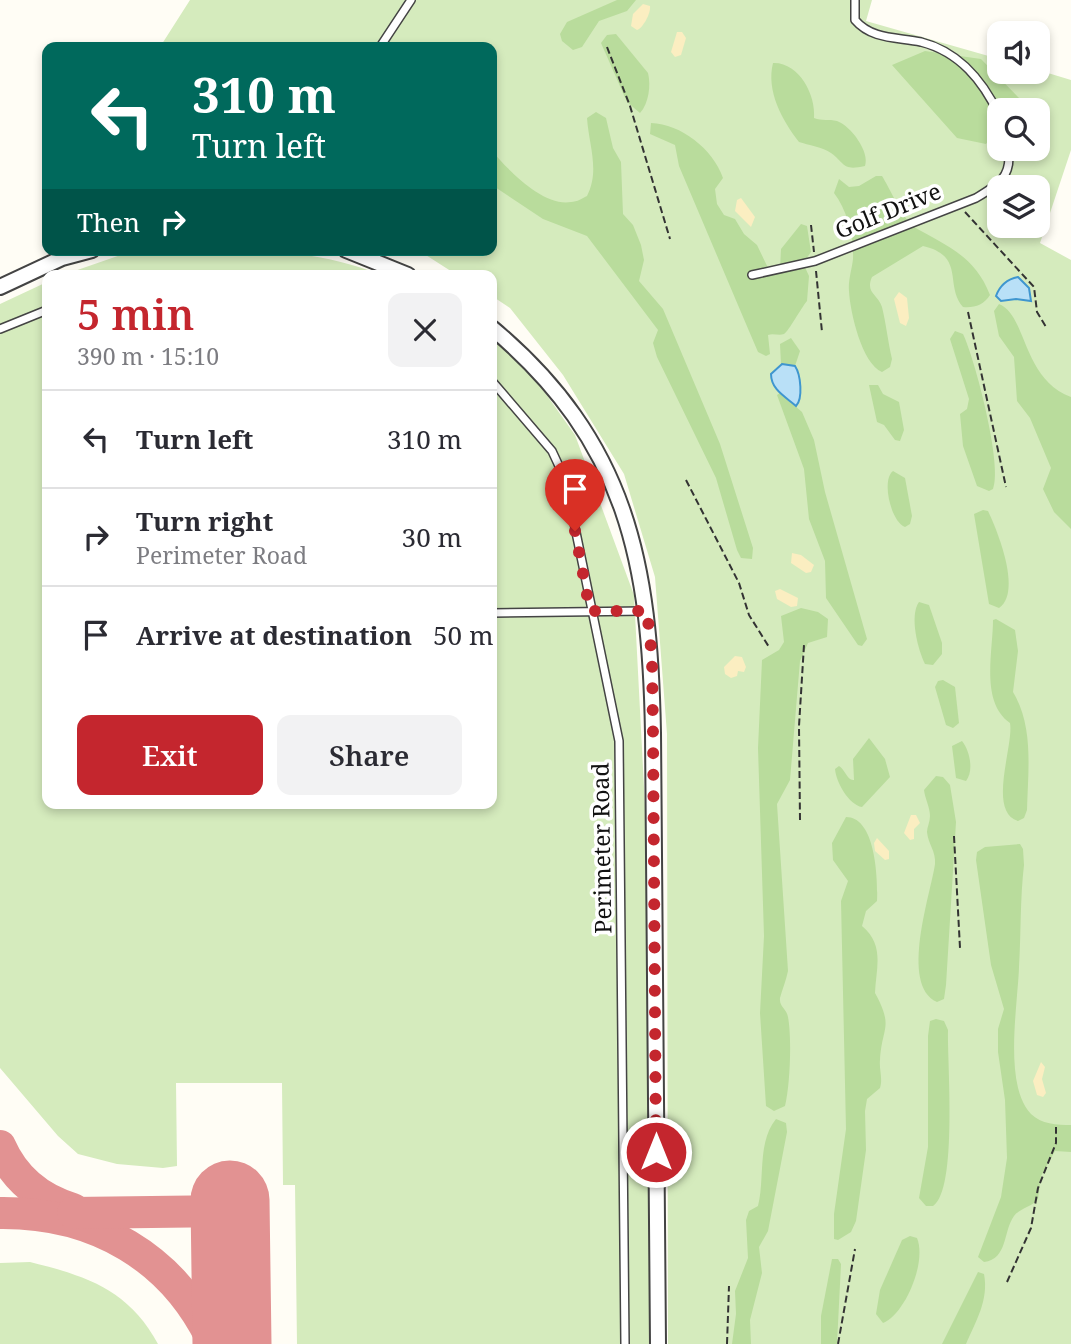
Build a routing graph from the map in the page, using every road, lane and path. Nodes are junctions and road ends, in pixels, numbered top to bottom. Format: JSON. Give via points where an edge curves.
{"nodes":[{"id":1,"x":411,"y":0,"type":"edge"},
{"id":2,"x":855,"y":0,"type":"edge"},
{"id":3,"x":383,"y":42,"type":"edge"},
{"id":4,"x":607,"y":47,"type":"dead end"},
{"id":5,"x":991,"y":98,"type":"edge"},
{"id":6,"x":1008,"y":161,"type":"edge"},
{"id":7,"x":958,"y":204,"type":"junction"},
{"id":8,"x":811,"y":225,"type":"dead end"},
{"id":9,"x":670,"y":239,"type":"dead end"},
{"id":10,"x":70,"y":256,"type":"edge"},
{"id":11,"x":361,"y":256,"type":"edge"},
{"id":12,"x":815,"y":261,"type":"junction"},
{"id":13,"x":396,"y":270,"type":"edge"},
{"id":14,"x":751,"y":275,"type":"dead end"},
{"id":15,"x":0,"y":287,"type":"edge"},
{"id":16,"x":42,"y":312,"type":"edge"},
{"id":17,"x":968,"y":312,"type":"dead end"},
{"id":18,"x":1046,"y":327,"type":"dead end"},
{"id":19,"x":0,"y":329,"type":"edge"},
{"id":20,"x":822,"y":332,"type":"dead end"},
{"id":21,"x":497,"y":333,"type":"edge"},
{"id":22,"x":497,"y":388,"type":"edge"},
{"id":23,"x":686,"y":480,"type":"dead end"},
{"id":24,"x":1006,"y":487,"type":"dead end"},
{"id":25,"x":590,"y":611,"type":"junction"},
{"id":26,"x":647,"y":611,"type":"junction"},
{"id":27,"x":497,"y":613,"type":"edge"},
{"id":28,"x":804,"y":645,"type":"dead end"},
{"id":29,"x":769,"y":647,"type":"dead end"},
{"id":30,"x":800,"y":820,"type":"dead end"},
{"id":31,"x":954,"y":836,"type":"dead end"},
{"id":32,"x":960,"y":948,"type":"dead end"},
{"id":33,"x":1056,"y":1127,"type":"dead end"},
{"id":34,"x":855,"y":1249,"type":"dead end"},
{"id":35,"x":1007,"y":1282,"type":"dead end"},
{"id":36,"x":729,"y":1286,"type":"dead end"},
{"id":37,"x":625,"y":1344,"type":"edge"},
{"id":38,"x":658,"y":1344,"type":"edge"},
{"id":39,"x":727,"y":1344,"type":"edge"},
{"id":40,"x":838,"y":1344,"type":"edge"}],
"edges":[{"from":1,"to":3,"type":"lane"},
{"from":2,"to":5,"type":"lane","via":[[855,20],[861,28],[947,51],[969,68]]},
{"from":4,"to":9,"type":"path"},
{"from":6,"to":7,"type":"lane","name":"Golf Drive","via":[[1008,171],[997,186]]},
{"from":7,"to":12,"type":"lane","name":"Golf Drive"},
{"from":7,"to":18,"type":"path","via":[[1028,278]]},
{"from":8,"to":12,"type":"path"},
{"from":10,"to":15,"type":"street"},
{"from":11,"to":13,"type":"street"},
{"from":12,"to":14,"type":"lane","name":"Golf Drive"},
{"from":12,"to":20,"type":"path"},
{"from":16,"to":19,"type":"lane"},
{"from":17,"to":24,"type":"path"},
{"from":21,"to":26,"type":"street","via":[[563,398],[605,468],[631,533]]},
{"from":22,"to":25,"type":"lane","name":"Perimeter Road","via":[[552,451],[565,479]]},
{"from":23,"to":29,"type":"path","via":[[739,583],[749,615]]},
{"from":25,"to":26,"type":"lane"},
{"from":25,"to":27,"type":"lane"},
{"from":25,"to":37,"type":"lane","name":"Perimeter Road","via":[[619,741]]},
{"from":26,"to":38,"type":"street","via":[[653,720]]},
{"from":28,"to":30,"type":"path"},
{"from":31,"to":32,"type":"path"},
{"from":33,"to":35,"type":"path","via":[[1056,1143],[1038,1188],[1031,1228]]},
{"from":34,"to":40,"type":"path"},
{"from":36,"to":39,"type":"path"}]}
